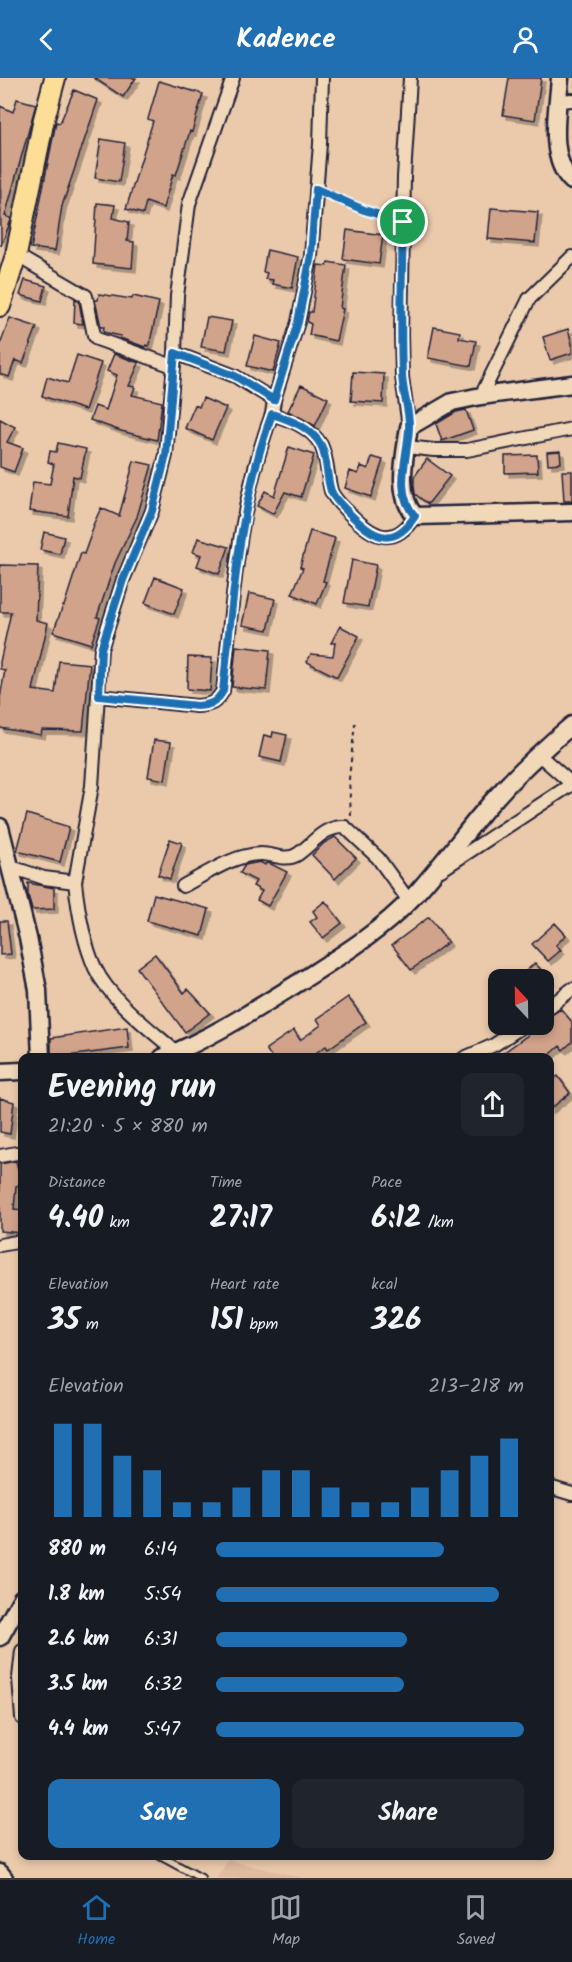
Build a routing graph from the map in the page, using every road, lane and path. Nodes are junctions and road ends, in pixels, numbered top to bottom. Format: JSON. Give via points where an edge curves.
{"nodes":[{"id":1,"x":55,"y":78,"type":"edge"},
{"id":2,"x":233,"y":78,"type":"edge"},
{"id":3,"x":322,"y":78,"type":"edge"},
{"id":4,"x":410,"y":78,"type":"edge"},
{"id":5,"x":560,"y":78,"type":"edge"},
{"id":6,"x":565,"y":101,"type":"edge"},
{"id":7,"x":572,"y":181,"type":"edge"},
{"id":8,"x":316,"y":189,"type":"junction"},
{"id":9,"x":403,"y":222,"type":"junction"},
{"id":10,"x":16,"y":255,"type":"junction"},
{"id":11,"x":572,"y":257,"type":"edge"},
{"id":12,"x":0,"y":306,"type":"edge"},
{"id":13,"x":175,"y":353,"type":"junction"},
{"id":14,"x":172,"y":366,"type":"junction"},
{"id":15,"x":572,"y":384,"type":"edge"},
{"id":16,"x":481,"y":396,"type":"junction"},
{"id":17,"x":274,"y":400,"type":"junction"},
{"id":18,"x":272,"y":414,"type":"junction"},
{"id":19,"x":410,"y":427,"type":"junction"},
{"id":20,"x":572,"y":429,"type":"edge"},
{"id":21,"x":406,"y":447,"type":"junction"},
{"id":22,"x":572,"y":512,"type":"edge"},
{"id":23,"x":415,"y":516,"type":"junction"},
{"id":24,"x":99,"y":696,"type":"junction"},
{"id":25,"x":355,"y":723,"type":"dead end"},
{"id":26,"x":572,"y":725,"type":"edge"},
{"id":27,"x":537,"y":754,"type":"junction"},
{"id":28,"x":572,"y":784,"type":"edge"},
{"id":29,"x":0,"y":826,"type":"edge"},
{"id":30,"x":350,"y":831,"type":"junction"},
{"id":31,"x":11,"y":867,"type":"junction"},
{"id":32,"x":433,"y":875,"type":"junction"},
{"id":33,"x":75,"y":882,"type":"junction"},
{"id":34,"x":183,"y":886,"type":"dead end"},
{"id":35,"x":409,"y":901,"type":"junction"},
{"id":36,"x":572,"y":989,"type":"edge"},
{"id":37,"x":554,"y":1003,"type":"edge"},
{"id":38,"x":510,"y":1035,"type":"edge"},
{"id":39,"x":41,"y":1053,"type":"edge"},
{"id":40,"x":167,"y":1053,"type":"edge"},
{"id":41,"x":173,"y":1053,"type":"edge"},
{"id":42,"x":476,"y":1053,"type":"edge"},
{"id":43,"x":18,"y":1071,"type":"edge"},
{"id":44,"x":0,"y":1072,"type":"edge"},
{"id":45,"x":18,"y":1153,"type":"edge"},
{"id":46,"x":0,"y":1156,"type":"edge"},
{"id":47,"x":18,"y":1242,"type":"edge"},
{"id":48,"x":0,"y":1245,"type":"edge"},
{"id":49,"x":554,"y":1489,"type":"edge"},
{"id":50,"x":572,"y":1494,"type":"edge"},
{"id":51,"x":18,"y":1605,"type":"edge"},
{"id":52,"x":0,"y":1637,"type":"edge"},
{"id":53,"x":167,"y":1860,"type":"edge"},
{"id":54,"x":201,"y":1878,"type":"edge"}],
"edges":[{"from":1,"to":10,"type":"main road"},
{"from":2,"to":13,"type":"street","via":[[189,204],[177,296]]},
{"from":3,"to":8,"type":"street"},
{"from":4,"to":9,"type":"street"},
{"from":5,"to":6,"type":"street"},
{"from":6,"to":7,"type":"street","via":[[556,139],[560,162]]},
{"from":8,"to":9,"type":"lane"},
{"from":8,"to":17,"type":"street","via":[[311,255],[298,322]]},
{"from":9,"to":19,"type":"street","via":[[401,356]]},
{"from":10,"to":12,"type":"main road"},
{"from":10,"to":14,"type":"street","via":[[86,296],[97,339]]},
{"from":11,"to":16,"type":"street","via":[[529,299]]},
{"from":13,"to":14,"type":"street"},
{"from":13,"to":17,"type":"street","via":[[235,376]]},
{"from":14,"to":24,"type":"street","via":[[166,455],[152,511],[123,580],[101,649]]},
{"from":15,"to":16,"type":"street"},
{"from":16,"to":19,"type":"street","via":[[452,402]]},
{"from":17,"to":18,"type":"street"},
{"from":18,"to":23,"type":"street","via":[[300,424],[321,445],[331,491],[371,533],[380,537],[395,534]]},
{"from":18,"to":24,"type":"street","via":[[247,494],[229,615],[223,691],[217,701],[197,706]]},
{"from":19,"to":21,"type":"street"},
{"from":20,"to":21,"type":"street","via":[[467,450]]},
{"from":21,"to":23,"type":"street","via":[[404,494],[407,508]]},
{"from":22,"to":23,"type":"street"},
{"from":24,"to":33,"type":"street","via":[[93,786]]},
{"from":25,"to":30,"type":"path","via":[[349,780]]},
{"from":26,"to":27,"type":"street"},
{"from":27,"to":28,"type":"street"},
{"from":27,"to":32,"type":"street"},
{"from":28,"to":32,"type":"street"},
{"from":29,"to":31,"type":"street"},
{"from":30,"to":34,"type":"street","via":[[345,827],[325,831],[289,858],[251,855]]},
{"from":30,"to":35,"type":"street","via":[[378,858]]},
{"from":31,"to":33,"type":"street","via":[[44,878]]},
{"from":31,"to":39,"type":"street","via":[[38,990]]},
{"from":32,"to":35,"type":"street"},
{"from":33,"to":40,"type":"street","via":[[85,938],[96,970]]},
{"from":35,"to":41,"type":"street","via":[[333,960],[221,1031]]},
{"from":36,"to":37,"type":"street"},
{"from":38,"to":42,"type":"street"},
{"from":43,"to":44,"type":"street"},
{"from":45,"to":46,"type":"street"},
{"from":47,"to":48,"type":"street"},
{"from":49,"to":50,"type":"street"},
{"from":51,"to":52,"type":"street"},
{"from":53,"to":54,"type":"lane"}]}
